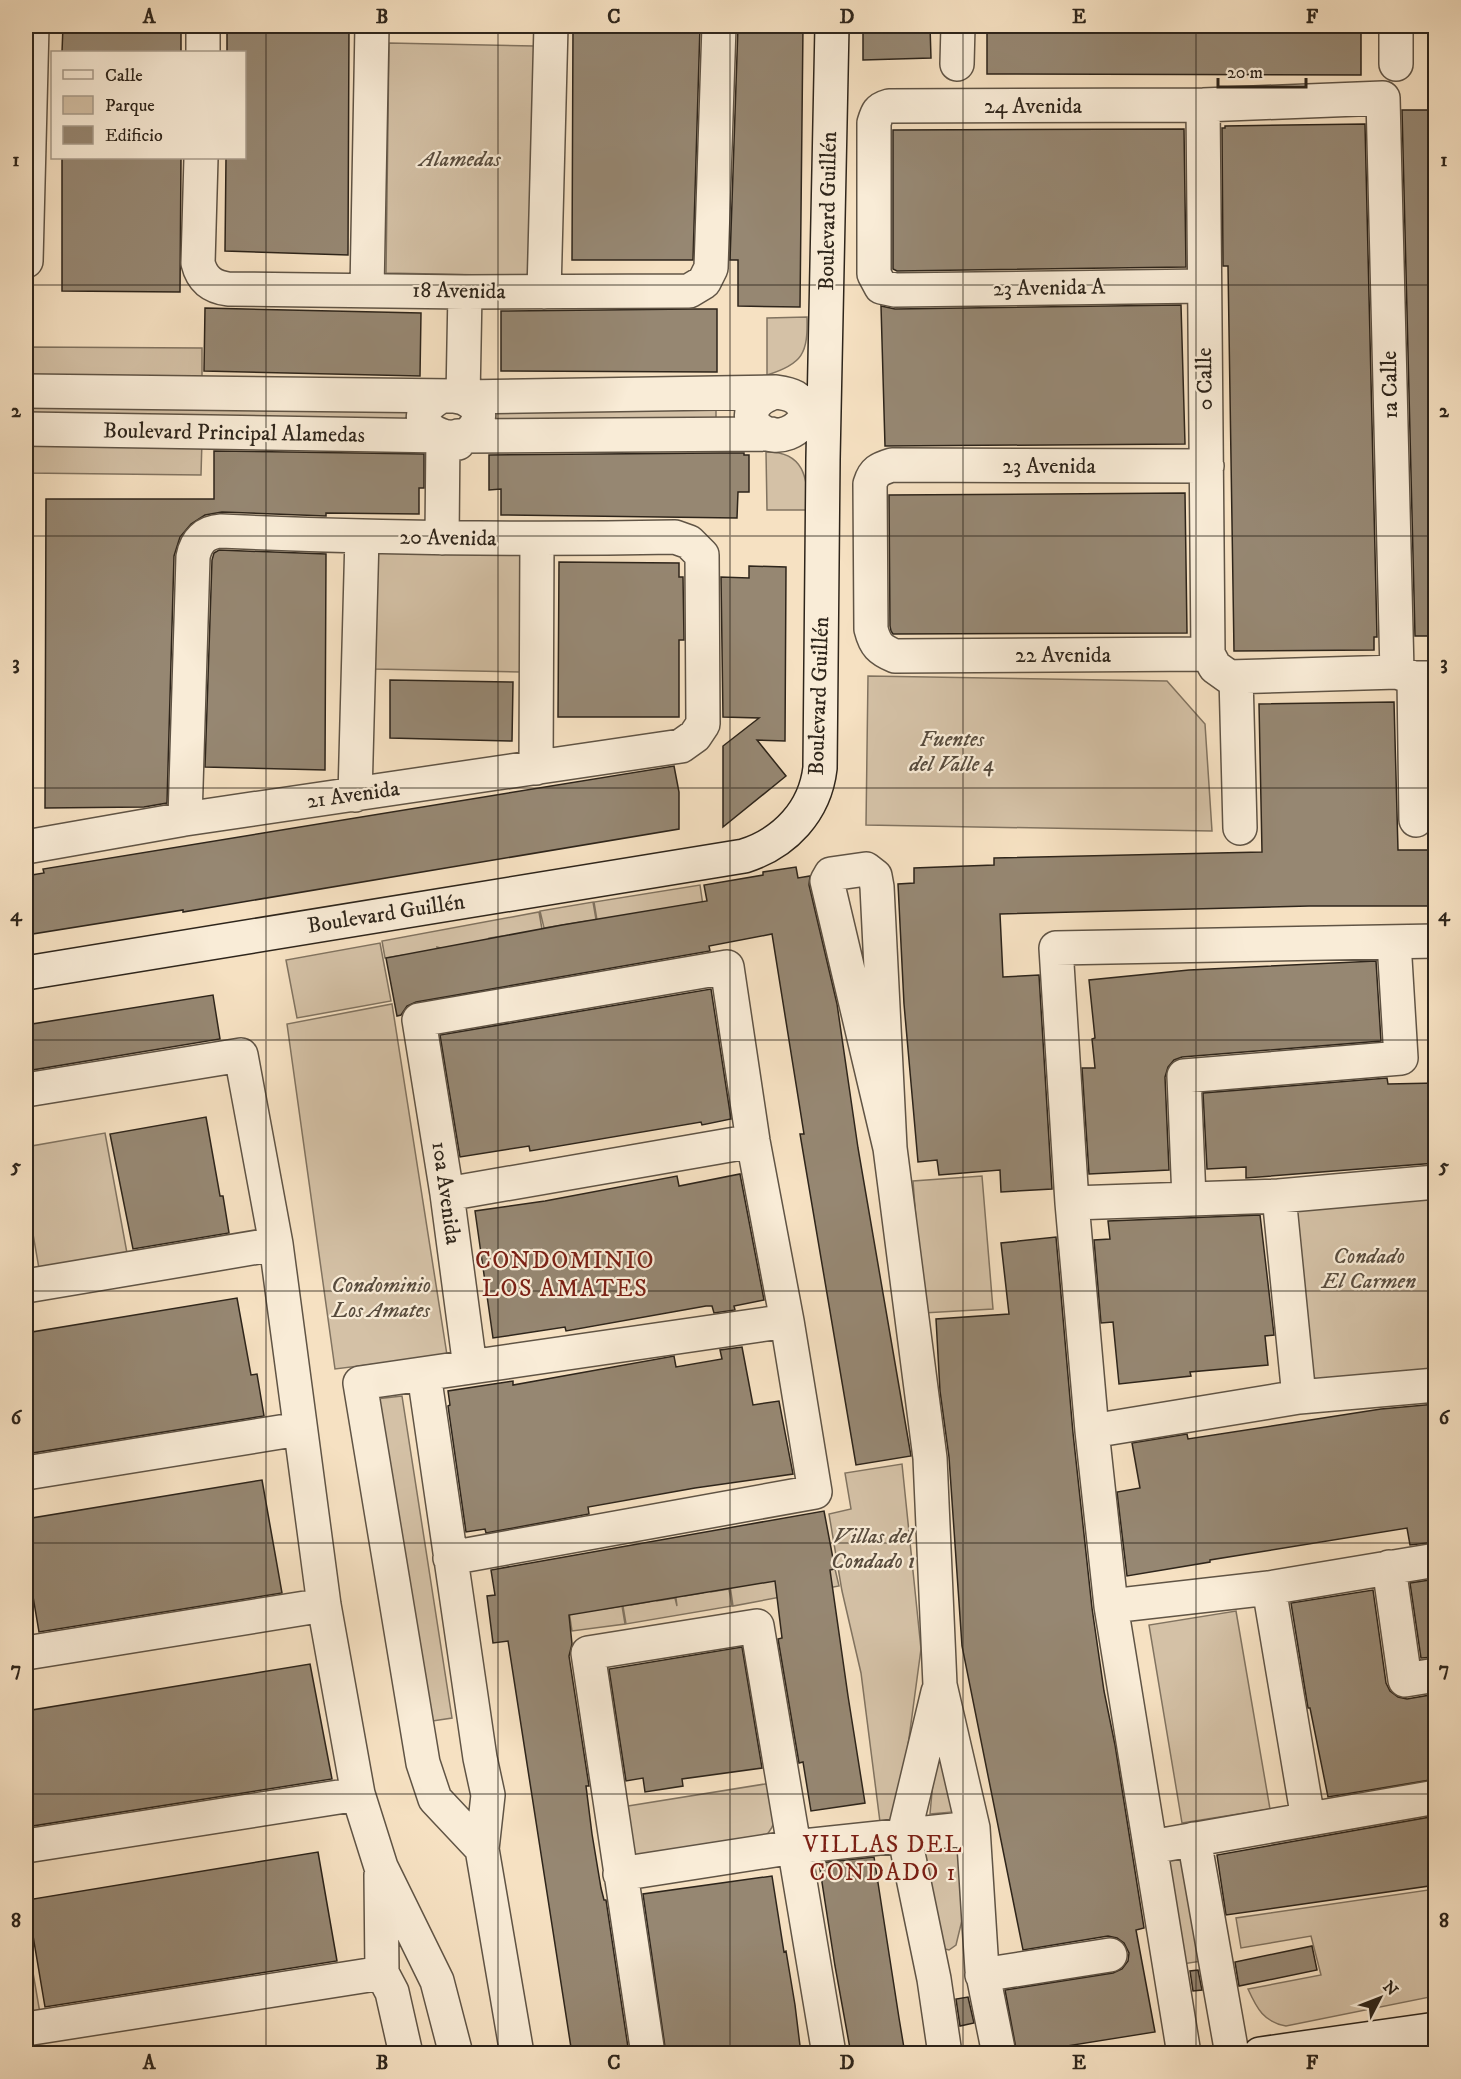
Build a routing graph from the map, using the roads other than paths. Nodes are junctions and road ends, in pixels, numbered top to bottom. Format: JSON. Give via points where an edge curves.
{"nodes":[{"id":1,"x":32,"y":26,"type":"edge"},
{"id":2,"x":204,"y":26,"type":"edge"},
{"id":3,"x":372,"y":26,"type":"edge"},
{"id":4,"x":551,"y":26,"type":"edge"},
{"id":5,"x":719,"y":26,"type":"edge"},
{"id":6,"x":832,"y":26,"type":"edge"},
{"id":7,"x":958,"y":26,"type":"edge"},
{"id":8,"x":1396,"y":26,"type":"edge"},
{"id":9,"x":203,"y":51,"type":"edge"},
{"id":10,"x":957,"y":64,"type":"dead end"},
{"id":11,"x":1396,"y":64,"type":"dead end"},
{"id":12,"x":1383,"y":98,"type":"joint"},
{"id":13,"x":1203,"y":105,"type":"junction"},
{"id":14,"x":201,"y":159,"type":"edge"},
{"id":15,"x":26,"y":261,"type":"edge"},
{"id":16,"x":1204,"y":286,"type":"junction"},
{"id":17,"x":367,"y":290,"type":"junction"},
{"id":18,"x":895,"y":290,"type":"joint"},
{"id":19,"x":455,"y":291,"type":"junction"},
{"id":20,"x":543,"y":292,"type":"junction"},
{"id":21,"x":825,"y":362,"type":"junction"},
{"id":22,"x":26,"y":391,"type":"edge"},
{"id":23,"x":775,"y":393,"type":"junction"},
{"id":24,"x":453,"y":397,"type":"junction"},
{"id":25,"x":26,"y":429,"type":"edge"},
{"id":26,"x":776,"y":434,"type":"junction"},
{"id":27,"x":451,"y":436,"type":"junction"},
{"id":28,"x":823,"y":459,"type":"junction"},
{"id":29,"x":892,"y":465,"type":"joint"},
{"id":30,"x":1207,"y":466,"type":"junction"},
{"id":31,"x":362,"y":537,"type":"junction"},
{"id":32,"x":450,"y":538,"type":"junction"},
{"id":33,"x":537,"y":539,"type":"junction"},
{"id":34,"x":1208,"y":654,"type":"junction"},
{"id":35,"x":1416,"y":676,"type":"edge"},
{"id":36,"x":1236,"y":677,"type":"junction"},
{"id":37,"x":681,"y":746,"type":"joint"},
{"id":38,"x":536,"y":768,"type":"junction"},
{"id":39,"x":355,"y":795,"type":"junction"},
{"id":40,"x":185,"y":819,"type":"junction"},
{"id":41,"x":1416,"y":820,"type":"dead end"},
{"id":42,"x":1240,"y":828,"type":"dead end"},
{"id":43,"x":26,"y":847,"type":"edge"},
{"id":44,"x":1436,"y":941,"type":"edge"},
{"id":45,"x":1394,"y":942,"type":"junction"},
{"id":46,"x":26,"y":973,"type":"edge"},
{"id":47,"x":26,"y":1090,"type":"edge"},
{"id":48,"x":753,"y":1141,"type":"junction"},
{"id":49,"x":890,"y":1148,"type":"junction"},
{"id":50,"x":1436,"y":1182,"type":"edge"},
{"id":51,"x":447,"y":1194,"type":"junction"},
{"id":52,"x":1279,"y":1196,"type":"junction"},
{"id":53,"x":1189,"y":1199,"type":"junction"},
{"id":54,"x":1072,"y":1203,"type":"junction"},
{"id":55,"x":276,"y":1244,"type":"junction"},
{"id":56,"x":26,"y":1286,"type":"edge"},
{"id":57,"x":787,"y":1321,"type":"junction"},
{"id":58,"x":470,"y":1368,"type":"junction"},
{"id":59,"x":424,"y":1374,"type":"junction"},
{"id":60,"x":1436,"y":1385,"type":"edge"},
{"id":61,"x":1299,"y":1397,"type":"junction"},
{"id":62,"x":299,"y":1429,"type":"junction"},
{"id":63,"x":1092,"y":1431,"type":"junction"},
{"id":64,"x":26,"y":1473,"type":"edge"},
{"id":65,"x":450,"y":1558,"type":"junction"},
{"id":66,"x":1436,"y":1560,"type":"edge"},
{"id":67,"x":1389,"y":1567,"type":"junction"},
{"id":68,"x":1269,"y":1588,"type":"junction"},
{"id":69,"x":324,"y":1605,"type":"junction"},
{"id":70,"x":1111,"y":1606,"type":"junction"},
{"id":71,"x":26,"y":1653,"type":"edge"},
{"id":72,"x":1436,"y":1675,"type":"edge"},
{"id":73,"x":940,"y":1684,"type":"junction"},
{"id":74,"x":358,"y":1794,"type":"junction"},
{"id":75,"x":1436,"y":1797,"type":"edge"},
{"id":76,"x":1308,"y":1819,"type":"junction"},
{"id":77,"x":973,"y":1828,"type":"junction"},
{"id":78,"x":904,"y":1834,"type":"junction"},
{"id":79,"x":1194,"y":1839,"type":"junction"},
{"id":80,"x":26,"y":1846,"type":"edge"},
{"id":81,"x":794,"y":1847,"type":"junction"},
{"id":82,"x":1151,"y":1847,"type":"junction"},
{"id":83,"x":482,"y":1849,"type":"junction"},
{"id":84,"x":381,"y":1867,"type":"junction"},
{"id":85,"x":620,"y":1874,"type":"junction"},
{"id":86,"x":1110,"y":1954,"type":"dead end"},
{"id":87,"x":982,"y":1973,"type":"junction"},
{"id":88,"x":382,"y":1974,"type":"junction"},
{"id":89,"x":934,"y":1979,"type":"junction"},
{"id":90,"x":26,"y":2029,"type":"edge"},
{"id":91,"x":1436,"y":2029,"type":"edge"},
{"id":92,"x":454,"y":2043,"type":"edge"},
{"id":93,"x":405,"y":2048,"type":"edge"},
{"id":94,"x":516,"y":2054,"type":"edge"},
{"id":95,"x":648,"y":2054,"type":"edge"},
{"id":96,"x":829,"y":2054,"type":"edge"},
{"id":97,"x":945,"y":2054,"type":"edge"},
{"id":98,"x":999,"y":2054,"type":"edge"},
{"id":99,"x":1184,"y":2054,"type":"edge"},
{"id":100,"x":1232,"y":2054,"type":"edge"},
{"id":101,"x":1260,"y":2054,"type":"edge"}],
"edges":[{"from":1,"to":15,"type":"street"},
{"from":2,"to":9,"type":"street"},
{"from":3,"to":17,"type":"street"},
{"from":4,"to":20,"type":"street"},
{"from":5,"to":20,"type":"street","name":"18 Avenida","via":[[711,268],[704,282],[690,291]]},
{"from":6,"to":21,"type":"street","name":"Boulevard Guillén"},
{"from":7,"to":10,"type":"street"},
{"from":8,"to":11,"type":"street"},
{"from":12,"to":13,"type":"street","name":"24 Avenida"},
{"from":12,"to":35,"type":"street","name":"1a Calle"},
{"from":13,"to":16,"type":"street","name":"0 Calle"},
{"from":13,"to":18,"type":"street","name":"24 Avenida","via":[[880,108],[874,123],[874,274],[881,287]]},
{"from":14,"to":17,"type":"street","name":"18 Avenida","via":[[198,263],[206,279],[228,289]]},
{"from":16,"to":18,"type":"street","name":"23 Avenida A"},
{"from":16,"to":30,"type":"street","name":"0 Calle"},
{"from":17,"to":19,"type":"street","name":"18 Avenida"},
{"from":19,"to":20,"type":"street","name":"18 Avenida"},
{"from":19,"to":24,"type":"street"},
{"from":21,"to":23,"type":"street","via":[[808,381]]},
{"from":21,"to":28,"type":"street","name":"Boulevard Guillén"},
{"from":22,"to":24,"type":"street","name":"Boulevard Principal Alamedas"},
{"from":23,"to":24,"type":"street","name":"Boulevard Principal Alamedas"},
{"from":23,"to":26,"type":"street","via":[[757,401],[751,414],[758,428]]},
{"from":24,"to":27,"type":"street","via":[[430,404],[424,417],[431,431]]},
{"from":25,"to":27,"type":"street","name":"Boulevard Principal Alamedas"},
{"from":26,"to":27,"type":"street","name":"Boulevard Principal Alamedas"},
{"from":26,"to":28,"type":"street","name":"Boulevard Principal Alamedas","via":[[809,438]]},
{"from":27,"to":32,"type":"street"},
{"from":28,"to":46,"type":"street","name":"Boulevard Guillén","via":[[818,782],[801,818],[774,843],[744,856]]},
{"from":29,"to":30,"type":"street","name":"23 Avenida"},
{"from":29,"to":34,"type":"street","name":"22 Avenida","via":[[873,474],[870,484],[871,629],[875,643],[883,651],[895,656]]},
{"from":30,"to":34,"type":"street","name":"0 Calle"},
{"from":31,"to":32,"type":"street","name":"20 Avenida"},
{"from":31,"to":39,"type":"street"},
{"from":31,"to":40,"type":"street","name":"20 Avenida","via":[[221,531],[211,532],[196,546]]},
{"from":32,"to":33,"type":"street","name":"20 Avenida"},
{"from":33,"to":37,"type":"street","name":"20 Avenida","via":[[675,537],[699,551],[703,560],[703,724]]},
{"from":33,"to":38,"type":"street"},
{"from":34,"to":36,"type":"street","via":[[1215,667],[1229,677]]},
{"from":35,"to":36,"type":"street"},
{"from":35,"to":41,"type":"street","name":"1a Calle"},
{"from":36,"to":42,"type":"street"},
{"from":37,"to":38,"type":"street","name":"21 Avenida"},
{"from":38,"to":39,"type":"street","name":"21 Avenida"},
{"from":39,"to":40,"type":"street","name":"21 Avenida"},
{"from":40,"to":43,"type":"street","name":"21 Avenida"},
{"from":44,"to":45,"type":"street"},
{"from":45,"to":53,"type":"street","via":[[1401,1058],[1184,1076]]},
{"from":45,"to":54,"type":"street","via":[[1056,948]]},
{"from":47,"to":55,"type":"street","via":[[242,1055]]},
{"from":48,"to":51,"type":"street"},
{"from":48,"to":51,"type":"street","name":"10a Avenida","via":[[727,967],[419,1020]]},
{"from":48,"to":57,"type":"street"},
{"from":49,"to":49,"type":"street","via":[[877,886],[875,876],[866,869],[840,872],[831,874],[827,881]]},
{"from":49,"to":73,"type":"street","via":[[930,1458]]},
{"from":50,"to":52,"type":"street"},
{"from":51,"to":58,"type":"street","name":"10a Avenida"},
{"from":52,"to":53,"type":"street"},
{"from":52,"to":61,"type":"street"},
{"from":53,"to":54,"type":"street"},
{"from":54,"to":63,"type":"street"},
{"from":55,"to":56,"type":"street"},
{"from":55,"to":62,"type":"street"},
{"from":57,"to":58,"type":"street"},
{"from":57,"to":65,"type":"street","via":[[814,1492]]},
{"from":58,"to":59,"type":"street"},
{"from":59,"to":65,"type":"street"},
{"from":59,"to":83,"type":"street","via":[[360,1383],[423,1763],[435,1799]]},
{"from":60,"to":61,"type":"street"},
{"from":61,"to":63,"type":"street"},
{"from":62,"to":64,"type":"street"},
{"from":62,"to":69,"type":"street"},
{"from":63,"to":70,"type":"street"},
{"from":65,"to":83,"type":"street","via":[[488,1795]]},
{"from":66,"to":67,"type":"street"},
{"from":67,"to":68,"type":"street"},
{"from":67,"to":72,"type":"street","via":[[1405,1680]]},
{"from":68,"to":70,"type":"street"},
{"from":68,"to":76,"type":"street"},
{"from":69,"to":71,"type":"street"},
{"from":69,"to":74,"type":"street"},
{"from":70,"to":82,"type":"street"},
{"from":73,"to":77,"type":"street"},
{"from":73,"to":78,"type":"street"},
{"from":74,"to":80,"type":"street"},
{"from":74,"to":84,"type":"street"},
{"from":75,"to":76,"type":"street"},
{"from":76,"to":79,"type":"street"},
{"from":77,"to":78,"type":"street"},
{"from":77,"to":87,"type":"street"},
{"from":78,"to":81,"type":"street"},
{"from":78,"to":89,"type":"street"},
{"from":79,"to":82,"type":"street"},
{"from":79,"to":100,"type":"street"},
{"from":81,"to":85,"type":"street"},
{"from":81,"to":85,"type":"street","via":[[757,1626],[588,1653]]},
{"from":81,"to":96,"type":"street"},
{"from":82,"to":99,"type":"street"},
{"from":83,"to":94,"type":"street"},
{"from":84,"to":88,"type":"street"},
{"from":84,"to":92,"type":"street","via":[[437,1982]]},
{"from":85,"to":95,"type":"street"},
{"from":86,"to":87,"type":"street"},
{"from":87,"to":89,"type":"street"},
{"from":87,"to":98,"type":"street"},
{"from":88,"to":90,"type":"street"},
{"from":88,"to":93,"type":"street","via":[[392,1992]]},
{"from":89,"to":97,"type":"street"},
{"from":91,"to":101,"type":"street"},
{"from":92,"to":93,"type":"street"}]}
